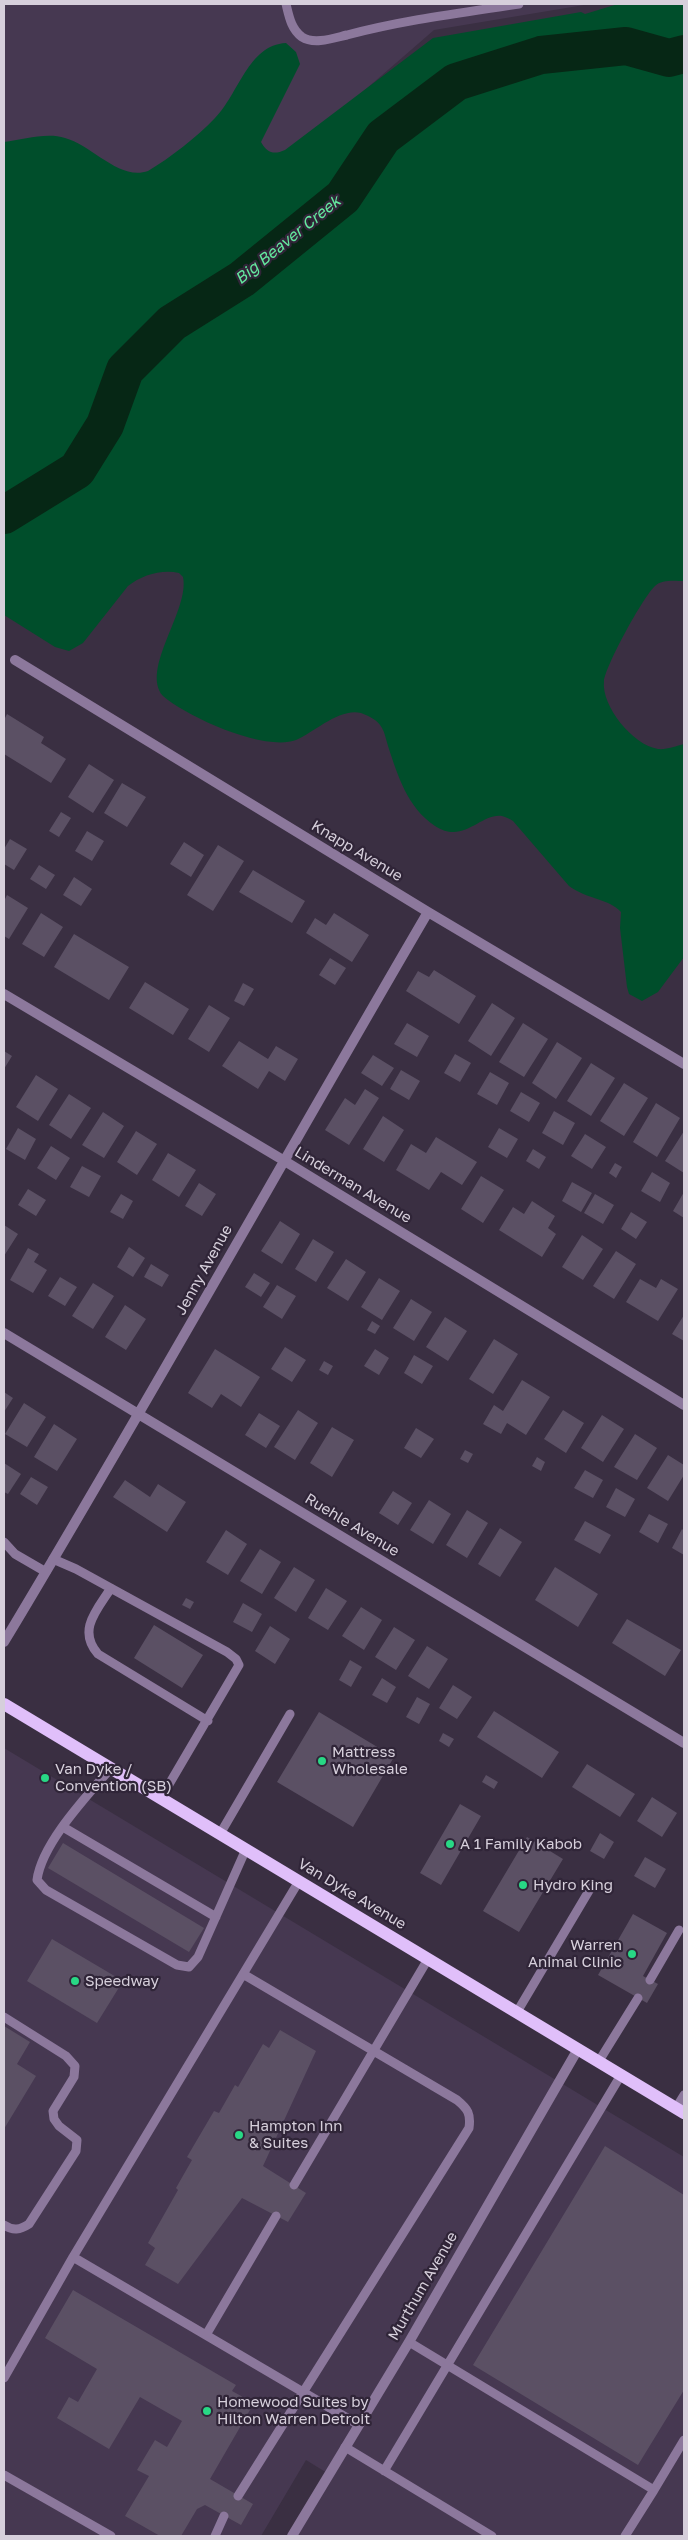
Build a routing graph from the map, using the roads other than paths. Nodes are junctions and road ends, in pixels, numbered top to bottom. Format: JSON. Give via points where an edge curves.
{"nodes":[{"id":1,"x":286,"y":4,"type":"edge"},
{"id":2,"x":519,"y":4,"type":"edge"},
{"id":3,"x":15,"y":660,"type":"dead end"},
{"id":4,"x":428,"y":912,"type":"junction"},
{"id":5,"x":4,"y":994,"type":"edge"},
{"id":6,"x":684,"y":1064,"type":"edge"},
{"id":7,"x":283,"y":1160,"type":"junction"},
{"id":8,"x":4,"y":1333,"type":"edge"},
{"id":9,"x":684,"y":1405,"type":"edge"},
{"id":10,"x":139,"y":1415,"type":"junction"},
{"id":11,"x":5,"y":1546,"type":"edge"},
{"id":12,"x":53,"y":1559,"type":"junction"},
{"id":13,"x":46,"y":1572,"type":"junction"},
{"id":14,"x":111,"y":1588,"type":"junction"},
{"id":15,"x":4,"y":1642,"type":"edge"},
{"id":16,"x":4,"y":1704,"type":"edge"},
{"id":17,"x":290,"y":1714,"type":"dead end"},
{"id":18,"x":208,"y":1721,"type":"junction"},
{"id":19,"x":684,"y":1743,"type":"edge"},
{"id":20,"x":111,"y":1768,"type":"junction"},
{"id":21,"x":160,"y":1798,"type":"junction"},
{"id":22,"x":63,"y":1827,"type":"junction"},
{"id":23,"x":220,"y":1834,"type":"junction"},
{"id":24,"x":246,"y":1849,"type":"junction"},
{"id":25,"x":299,"y":1881,"type":"junction"},
{"id":26,"x":593,"y":1884,"type":"dead end"},
{"id":27,"x":216,"y":1917,"type":"junction"},
{"id":28,"x":679,"y":1930,"type":"dead end"},
{"id":29,"x":428,"y":1959,"type":"junction"},
{"id":30,"x":243,"y":1974,"type":"junction"},
{"id":31,"x":650,"y":1980,"type":"dead end"},
{"id":32,"x":638,"y":1998,"type":"dead end"},
{"id":33,"x":517,"y":2012,"type":"junction"},
{"id":34,"x":4,"y":2018,"type":"edge"},
{"id":35,"x":578,"y":2049,"type":"junction"},
{"id":36,"x":373,"y":2051,"type":"junction"},
{"id":37,"x":598,"y":2061,"type":"junction"},
{"id":38,"x":621,"y":2075,"type":"junction"},
{"id":39,"x":684,"y":2095,"type":"edge"},
{"id":40,"x":680,"y":2111,"type":"edge"},
{"id":41,"x":294,"y":2186,"type":"dead end"},
{"id":42,"x":276,"y":2216,"type":"dead end"},
{"id":43,"x":4,"y":2225,"type":"edge"},
{"id":44,"x":73,"y":2257,"type":"junction"},
{"id":45,"x":206,"y":2335,"type":"junction"},
{"id":46,"x":409,"y":2342,"type":"junction"},
{"id":47,"x":448,"y":2365,"type":"junction"},
{"id":48,"x":4,"y":2378,"type":"edge"},
{"id":49,"x":305,"y":2392,"type":"junction"},
{"id":50,"x":359,"y":2425,"type":"junction"},
{"id":51,"x":684,"y":2440,"type":"edge"},
{"id":52,"x":346,"y":2447,"type":"junction"},
{"id":53,"x":384,"y":2471,"type":"junction"},
{"id":54,"x":4,"y":2475,"type":"edge"},
{"id":55,"x":654,"y":2490,"type":"junction"},
{"id":56,"x":238,"y":2496,"type":"dead end"},
{"id":57,"x":224,"y":2516,"type":"dead end"},
{"id":58,"x":111,"y":2536,"type":"edge"},
{"id":59,"x":215,"y":2536,"type":"edge"},
{"id":60,"x":292,"y":2536,"type":"edge"},
{"id":61,"x":492,"y":2536,"type":"edge"},
{"id":62,"x":626,"y":2536,"type":"edge"}],
"edges":[{"from":1,"to":2,"type":"lane","via":[[291,23],[303,38],[316,40],[403,21]]},
{"from":3,"to":4,"type":"street","name":"Knapp Avenue"},
{"from":4,"to":6,"type":"street","name":"Knapp Avenue"},
{"from":4,"to":7,"type":"street","name":"Jenny Avenue"},
{"from":5,"to":7,"type":"street","name":"Linderman Avenue"},
{"from":7,"to":9,"type":"street","name":"Linderman Avenue"},
{"from":7,"to":10,"type":"street","name":"Jenny Avenue"},
{"from":8,"to":10,"type":"street","name":"Ruehle Avenue"},
{"from":10,"to":12,"type":"street","name":"Jenny Avenue"},
{"from":10,"to":19,"type":"street","name":"Ruehle Avenue"},
{"from":11,"to":13,"type":"lane"},
{"from":12,"to":13,"type":"street","name":"Jenny Avenue"},
{"from":12,"to":14,"type":"lane"},
{"from":13,"to":15,"type":"street","name":"Jenny Avenue"},
{"from":14,"to":18,"type":"lane","via":[[90,1621],[90,1645],[98,1654]]},
{"from":14,"to":18,"type":"lane","via":[[236,1659],[238,1670]]},
{"from":16,"to":20,"type":"main road","name":"Van Dyke Avenue"},
{"from":17,"to":23,"type":"lane"},
{"from":18,"to":21,"type":"lane"},
{"from":20,"to":21,"type":"main road","name":"Van Dyke Avenue"},
{"from":20,"to":22,"type":"lane"},
{"from":21,"to":23,"type":"main road","name":"Van Dyke Avenue"},
{"from":22,"to":27,"type":"lane"},
{"from":22,"to":27,"type":"lane","via":[[39,1867],[37,1880],[46,1890],[176,1965],[189,1967],[198,1957]]},
{"from":23,"to":24,"type":"main road","name":"Van Dyke Avenue"},
{"from":24,"to":25,"type":"main road","name":"Van Dyke Avenue"},
{"from":24,"to":27,"type":"lane"},
{"from":25,"to":29,"type":"main road","name":"Van Dyke Avenue"},
{"from":25,"to":30,"type":"lane"},
{"from":26,"to":33,"type":"lane"},
{"from":28,"to":31,"type":"lane"},
{"from":29,"to":33,"type":"main road","name":"Van Dyke Avenue"},
{"from":29,"to":36,"type":"lane"},
{"from":30,"to":36,"type":"lane"},
{"from":30,"to":44,"type":"lane"},
{"from":32,"to":37,"type":"lane"},
{"from":33,"to":35,"type":"main road","name":"Van Dyke Avenue"},
{"from":34,"to":43,"type":"lane","via":[[66,2056],[74,2066],[74,2077],[53,2111],[60,2126],[77,2140],[76,2150],[29,2224],[21,2229],[10,2229]]},
{"from":35,"to":37,"type":"main road","name":"Van Dyke Avenue"},
{"from":35,"to":46,"type":"street","name":"Murthum Avenue"},
{"from":36,"to":41,"type":"lane"},
{"from":36,"to":49,"type":"lane","via":[[467,2108],[471,2118],[469,2128]]},
{"from":37,"to":38,"type":"main road","name":"Van Dyke Avenue"},
{"from":38,"to":40,"type":"main road","name":"Van Dyke Avenue"},
{"from":38,"to":47,"type":"lane"},
{"from":39,"to":40,"type":"lane"},
{"from":42,"to":45,"type":"lane"},
{"from":44,"to":45,"type":"lane"},
{"from":44,"to":48,"type":"lane"},
{"from":45,"to":49,"type":"lane"},
{"from":46,"to":47,"type":"lane"},
{"from":46,"to":50,"type":"street","name":"Murthum Avenue"},
{"from":47,"to":53,"type":"lane"},
{"from":47,"to":55,"type":"lane"},
{"from":49,"to":50,"type":"lane"},
{"from":49,"to":56,"type":"lane"},
{"from":50,"to":52,"type":"street","name":"Murthum Avenue"},
{"from":51,"to":55,"type":"lane"},
{"from":52,"to":53,"type":"lane"},
{"from":52,"to":60,"type":"street","name":"Murthum Avenue"},
{"from":53,"to":61,"type":"lane"},
{"from":54,"to":58,"type":"lane"},
{"from":55,"to":62,"type":"lane"},
{"from":57,"to":59,"type":"lane"}]}
